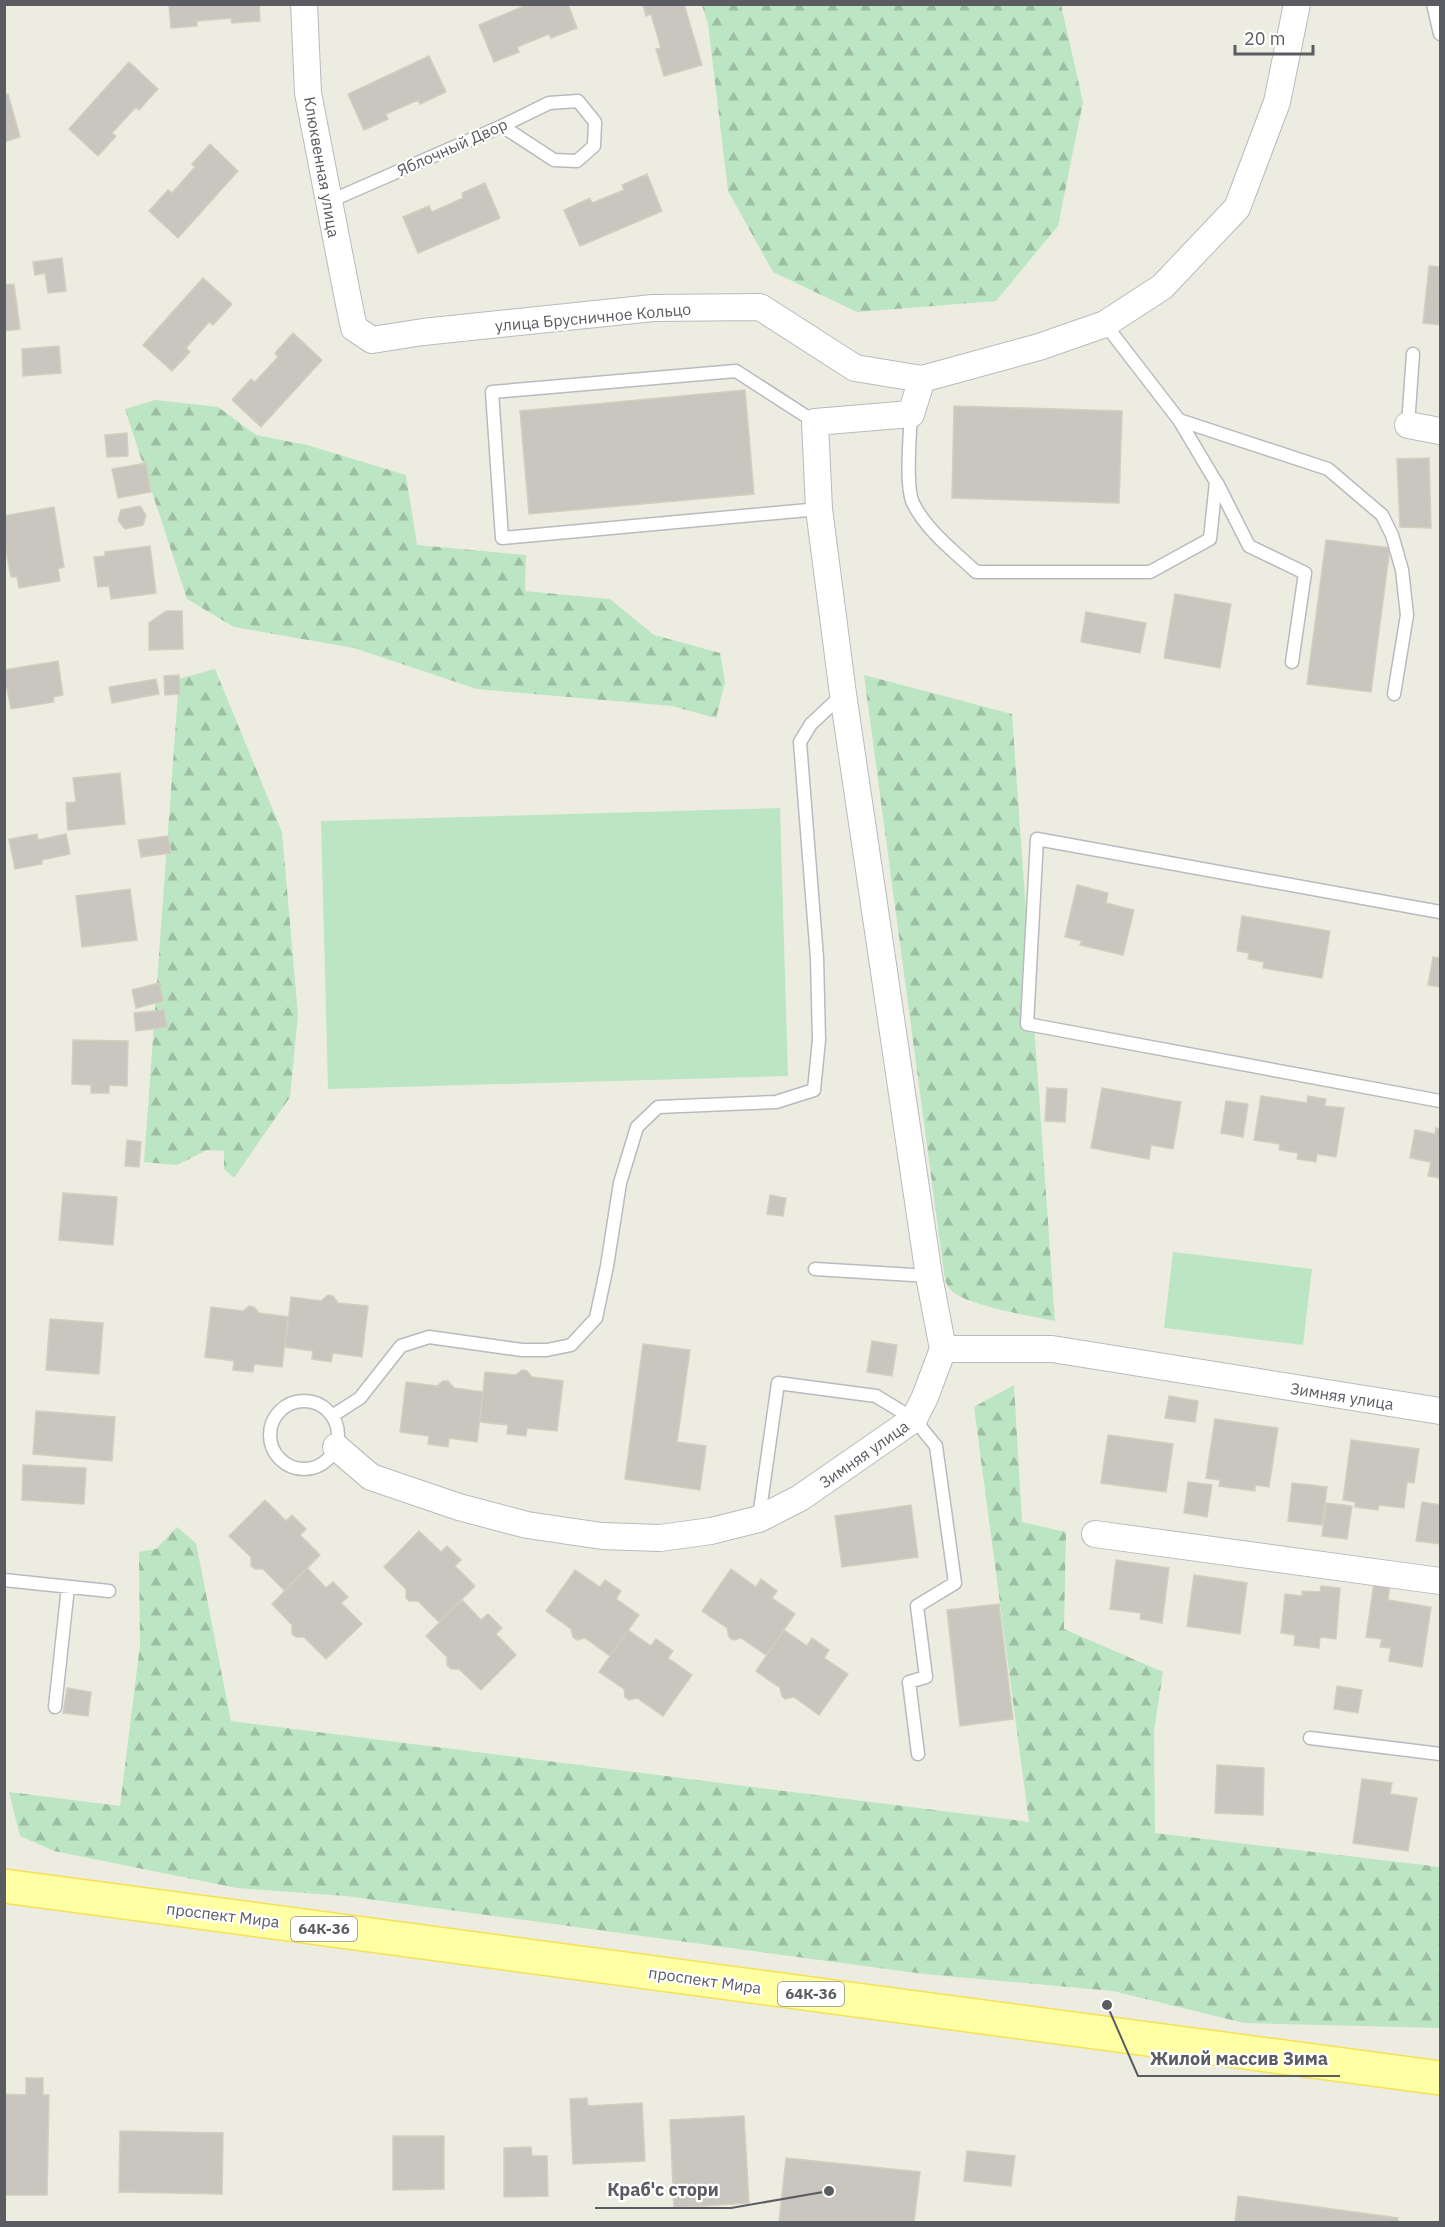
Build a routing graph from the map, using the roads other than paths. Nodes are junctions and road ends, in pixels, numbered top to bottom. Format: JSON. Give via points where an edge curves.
{"nodes":[{"id":1,"x":304,"y":4,"type":"edge"},
{"id":2,"x":1297,"y":4,"type":"edge"},
{"id":3,"x":1433,"y":4,"type":"edge"},
{"id":4,"x":1440,"y":34,"type":"edge"},
{"id":5,"x":502,"y":126,"type":"junction"},
{"id":6,"x":328,"y":202,"type":"junction"},
{"id":7,"x":1105,"y":324,"type":"junction"},
{"id":8,"x":354,"y":328,"type":"joint"},
{"id":9,"x":1413,"y":354,"type":"dead end"},
{"id":10,"x":922,"y":379,"type":"junction"},
{"id":11,"x":911,"y":414,"type":"junction"},
{"id":12,"x":1179,"y":420,"type":"junction"},
{"id":13,"x":815,"y":422,"type":"junction"},
{"id":14,"x":1408,"y":425,"type":"joint"},
{"id":15,"x":1440,"y":431,"type":"edge"},
{"id":16,"x":1216,"y":482,"type":"junction"},
{"id":17,"x":819,"y":509,"type":"junction"},
{"id":18,"x":1292,"y":662,"type":"dead end"},
{"id":19,"x":843,"y":694,"type":"junction"},
{"id":20,"x":1394,"y":694,"type":"dead end"},
{"id":21,"x":1440,"y":912,"type":"edge"},
{"id":22,"x":1440,"y":1101,"type":"edge"},
{"id":23,"x":815,"y":1269,"type":"dead end"},
{"id":24,"x":929,"y":1276,"type":"junction"},
{"id":25,"x":943,"y":1349,"type":"junction"},
{"id":26,"x":1440,"y":1411,"type":"edge"},
{"id":27,"x":332,"y":1416,"type":"junction"},
{"id":28,"x":914,"y":1419,"type":"junction"},
{"id":29,"x":336,"y":1447,"type":"junction"},
{"id":30,"x":759,"y":1519,"type":"junction"},
{"id":31,"x":1095,"y":1534,"type":"dead end"},
{"id":32,"x":4,"y":1580,"type":"edge"},
{"id":33,"x":1440,"y":1581,"type":"edge"},
{"id":34,"x":68,"y":1587,"type":"junction"},
{"id":35,"x":109,"y":1591,"type":"dead end"},
{"id":36,"x":55,"y":1707,"type":"dead end"},
{"id":37,"x":1310,"y":1738,"type":"dead end"},
{"id":38,"x":918,"y":1754,"type":"dead end"},
{"id":39,"x":1440,"y":1754,"type":"edge"},
{"id":40,"x":4,"y":1886,"type":"edge"},
{"id":41,"x":1440,"y":2078,"type":"edge"}],
"edges":[{"from":1,"to":6,"type":"street","name":"Клюквенная улица","via":[[308,93]]},
{"from":2,"to":7,"type":"street","name":"улица Брусничное Кольцо","via":[[1277,102],[1237,208],[1162,287]]},
{"from":3,"to":4,"type":"lane"},
{"from":5,"to":5,"type":"lane","name":"Яблочный Двор","via":[[549,103],[578,101],[595,122],[594,146],[577,161],[554,160]]},
{"from":5,"to":6,"type":"lane","name":"Яблочный Двор"},
{"from":6,"to":8,"type":"street","name":"Клюквенная улица"},
{"from":7,"to":10,"type":"street","name":"улица Брусничное Кольцо","via":[[1039,347]]},
{"from":7,"to":12,"type":"lane"},
{"from":8,"to":10,"type":"street","name":"улица Брусничное Кольцо","via":[[372,340],[653,308],[760,307],[855,368]]},
{"from":9,"to":14,"type":"lane"},
{"from":10,"to":11,"type":"street"},
{"from":11,"to":13,"type":"street"},
{"from":11,"to":16,"type":"lane","via":[[912,502],[930,527],[976,572],[1150,572],[1210,539]]},
{"from":12,"to":16,"type":"lane"},
{"from":12,"to":20,"type":"lane","via":[[1328,469],[1382,516],[1402,570],[1407,615]]},
{"from":13,"to":17,"type":"street"},
{"from":13,"to":17,"type":"lane","via":[[736,370],[492,392],[502,538]]},
{"from":14,"to":15,"type":"street"},
{"from":16,"to":18,"type":"lane","via":[[1249,546],[1305,573]]},
{"from":17,"to":19,"type":"street"},
{"from":19,"to":24,"type":"street"},
{"from":19,"to":27,"type":"lane","via":[[811,724],[800,742],[817,958],[819,1040],[814,1090],[776,1102],[658,1107],[637,1127],[620,1183],[596,1318],[571,1344],[547,1350],[522,1350],[429,1337],[401,1346],[360,1398]]},
{"from":21,"to":22,"type":"lane","via":[[1037,839],[1028,1024]]},
{"from":23,"to":24,"type":"lane"},
{"from":24,"to":25,"type":"street"},
{"from":25,"to":26,"type":"street","name":"Зимняя улица","via":[[1052,1349]]},
{"from":25,"to":28,"type":"street","name":"Зимняя улица"},
{"from":27,"to":29,"type":"lane","via":[[338,1436]]},
{"from":27,"to":29,"type":"lane","via":[[314,1402],[291,1403],[274,1419],[270,1442],[282,1461],[302,1469],[322,1464]]},
{"from":28,"to":30,"type":"street","name":"Зимняя улица","via":[[800,1498]]},
{"from":28,"to":30,"type":"lane","via":[[876,1396],[778,1383]]},
{"from":28,"to":38,"type":"lane","via":[[936,1446],[956,1583],[917,1606],[926,1677],[909,1682]]},
{"from":29,"to":30,"type":"street","name":"Зимняя улица","via":[[371,1477],[527,1525],[602,1536],[660,1539]]},
{"from":31,"to":33,"type":"street"},
{"from":32,"to":34,"type":"lane"},
{"from":34,"to":35,"type":"lane"},
{"from":34,"to":36,"type":"lane"},
{"from":37,"to":39,"type":"lane"},
{"from":40,"to":41,"type":"main road","name":"проспект Мира","number":"64К-36"}]}
